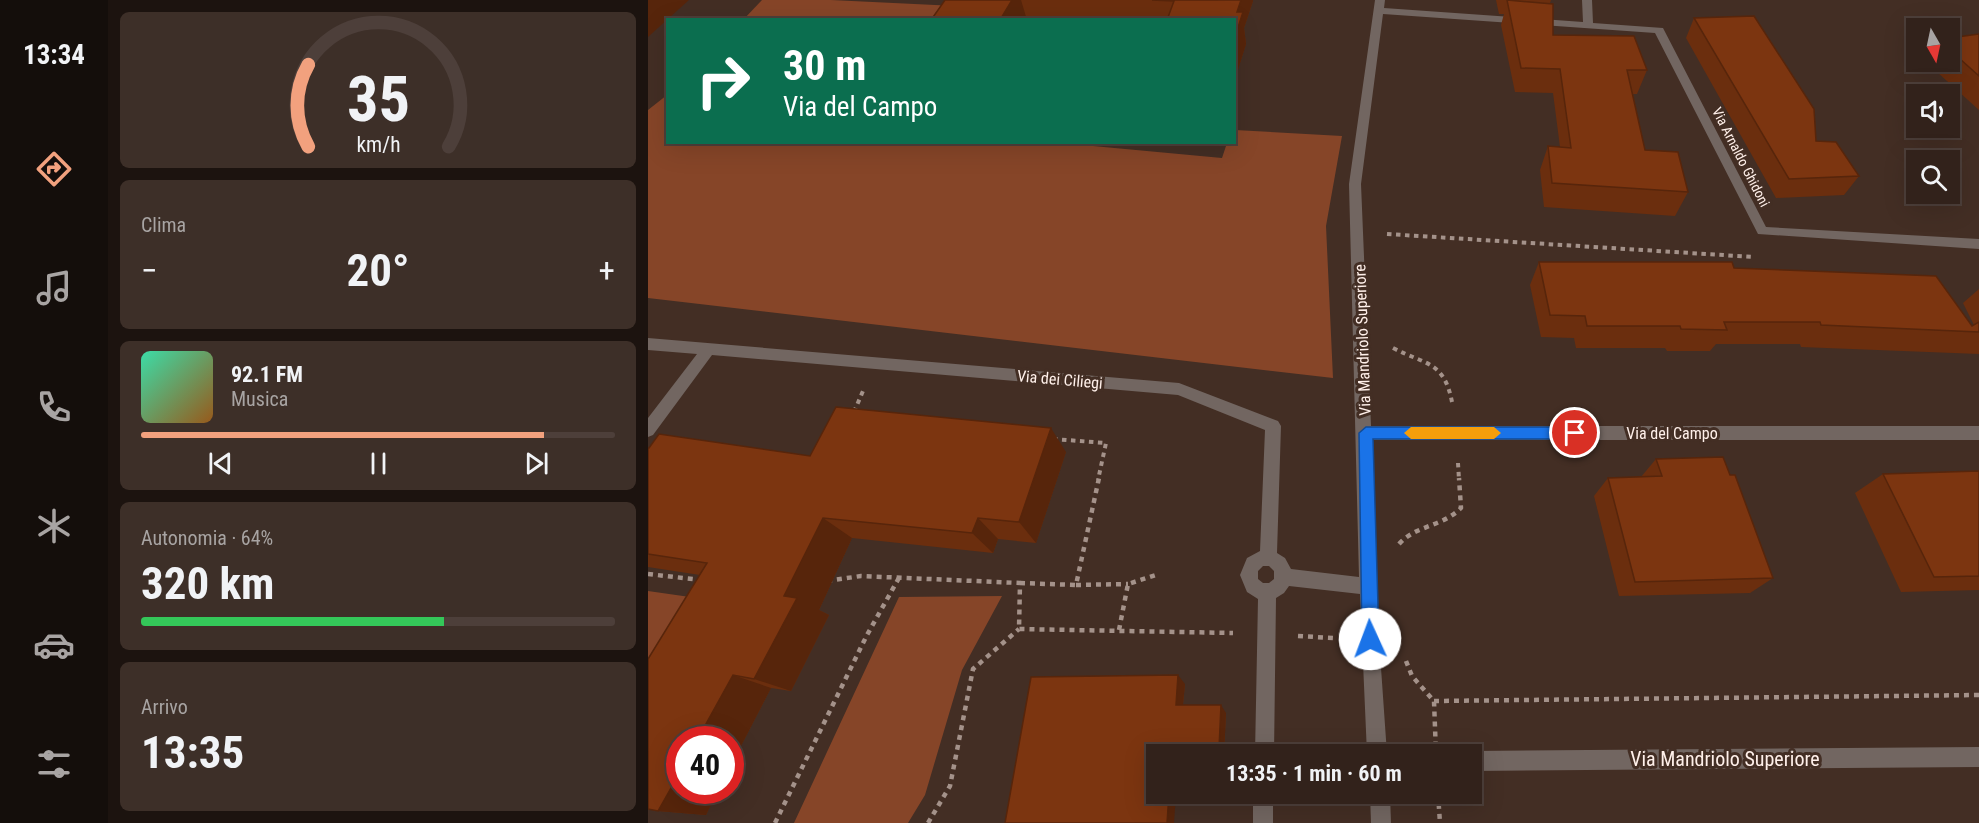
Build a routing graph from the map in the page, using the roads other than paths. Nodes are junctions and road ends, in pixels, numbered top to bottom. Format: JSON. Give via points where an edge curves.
{"nodes":[{"id":1,"x":1587,"y":0,"type":"edge"},
{"id":2,"x":1379,"y":6,"type":"edge"},
{"id":3,"x":1588,"y":25,"type":"junction"},
{"id":4,"x":1979,"y":244,"type":"edge"},
{"id":5,"x":648,"y":344,"type":"edge"},
{"id":6,"x":709,"y":349,"type":"junction"},
{"id":7,"x":648,"y":430,"type":"edge"},
{"id":8,"x":1366,"y":433,"type":"junction"},
{"id":9,"x":1979,"y":434,"type":"edge"},
{"id":10,"x":1268,"y":558,"type":"junction"},
{"id":11,"x":1284,"y":577,"type":"junction"},
{"id":12,"x":1369,"y":587,"type":"junction"},
{"id":13,"x":1267,"y":592,"type":"junction"},
{"id":14,"x":1264,"y":744,"type":"edge"},
{"id":15,"x":1377,"y":744,"type":"edge"},
{"id":16,"x":1979,"y":758,"type":"edge"},
{"id":17,"x":1482,"y":760,"type":"edge"},
{"id":18,"x":1263,"y":804,"type":"edge"},
{"id":19,"x":1380,"y":804,"type":"edge"},
{"id":20,"x":1263,"y":823,"type":"edge"},
{"id":21,"x":1381,"y":823,"type":"edge"}],
"edges":[{"from":1,"to":3,"type":"street"},
{"from":2,"to":3,"type":"street","name":"Via Arnaldo Ghidoni"},
{"from":2,"to":8,"type":"street","name":"Via Mandriolo Superiore","via":[[1355,184]]},
{"from":3,"to":4,"type":"street","name":"Via Arnaldo Ghidoni","via":[[1659,30],[1762,231]]},
{"from":5,"to":6,"type":"street","name":"Via dei Ciliegi"},
{"from":6,"to":7,"type":"street"},
{"from":6,"to":10,"type":"street","name":"Via dei Ciliegi","via":[[1179,389],[1273,426]]},
{"from":8,"to":9,"type":"street","name":"Via del Campo"},
{"from":8,"to":12,"type":"street","name":"Via Mandriolo Superiore"},
{"from":10,"to":11,"type":"street","via":[[1282,566]]},
{"from":10,"to":13,"type":"street","via":[[1257,561],[1249,575],[1252,585]]},
{"from":11,"to":12,"type":"street"},
{"from":11,"to":13,"type":"street","via":[[1278,587]]},
{"from":12,"to":15,"type":"street","name":"Via Mandriolo Superiore"},
{"from":13,"to":14,"type":"street"},
{"from":16,"to":17,"type":"street","name":"Via Mandriolo Superiore"},
{"from":18,"to":20,"type":"street"},
{"from":19,"to":21,"type":"street"}]}
